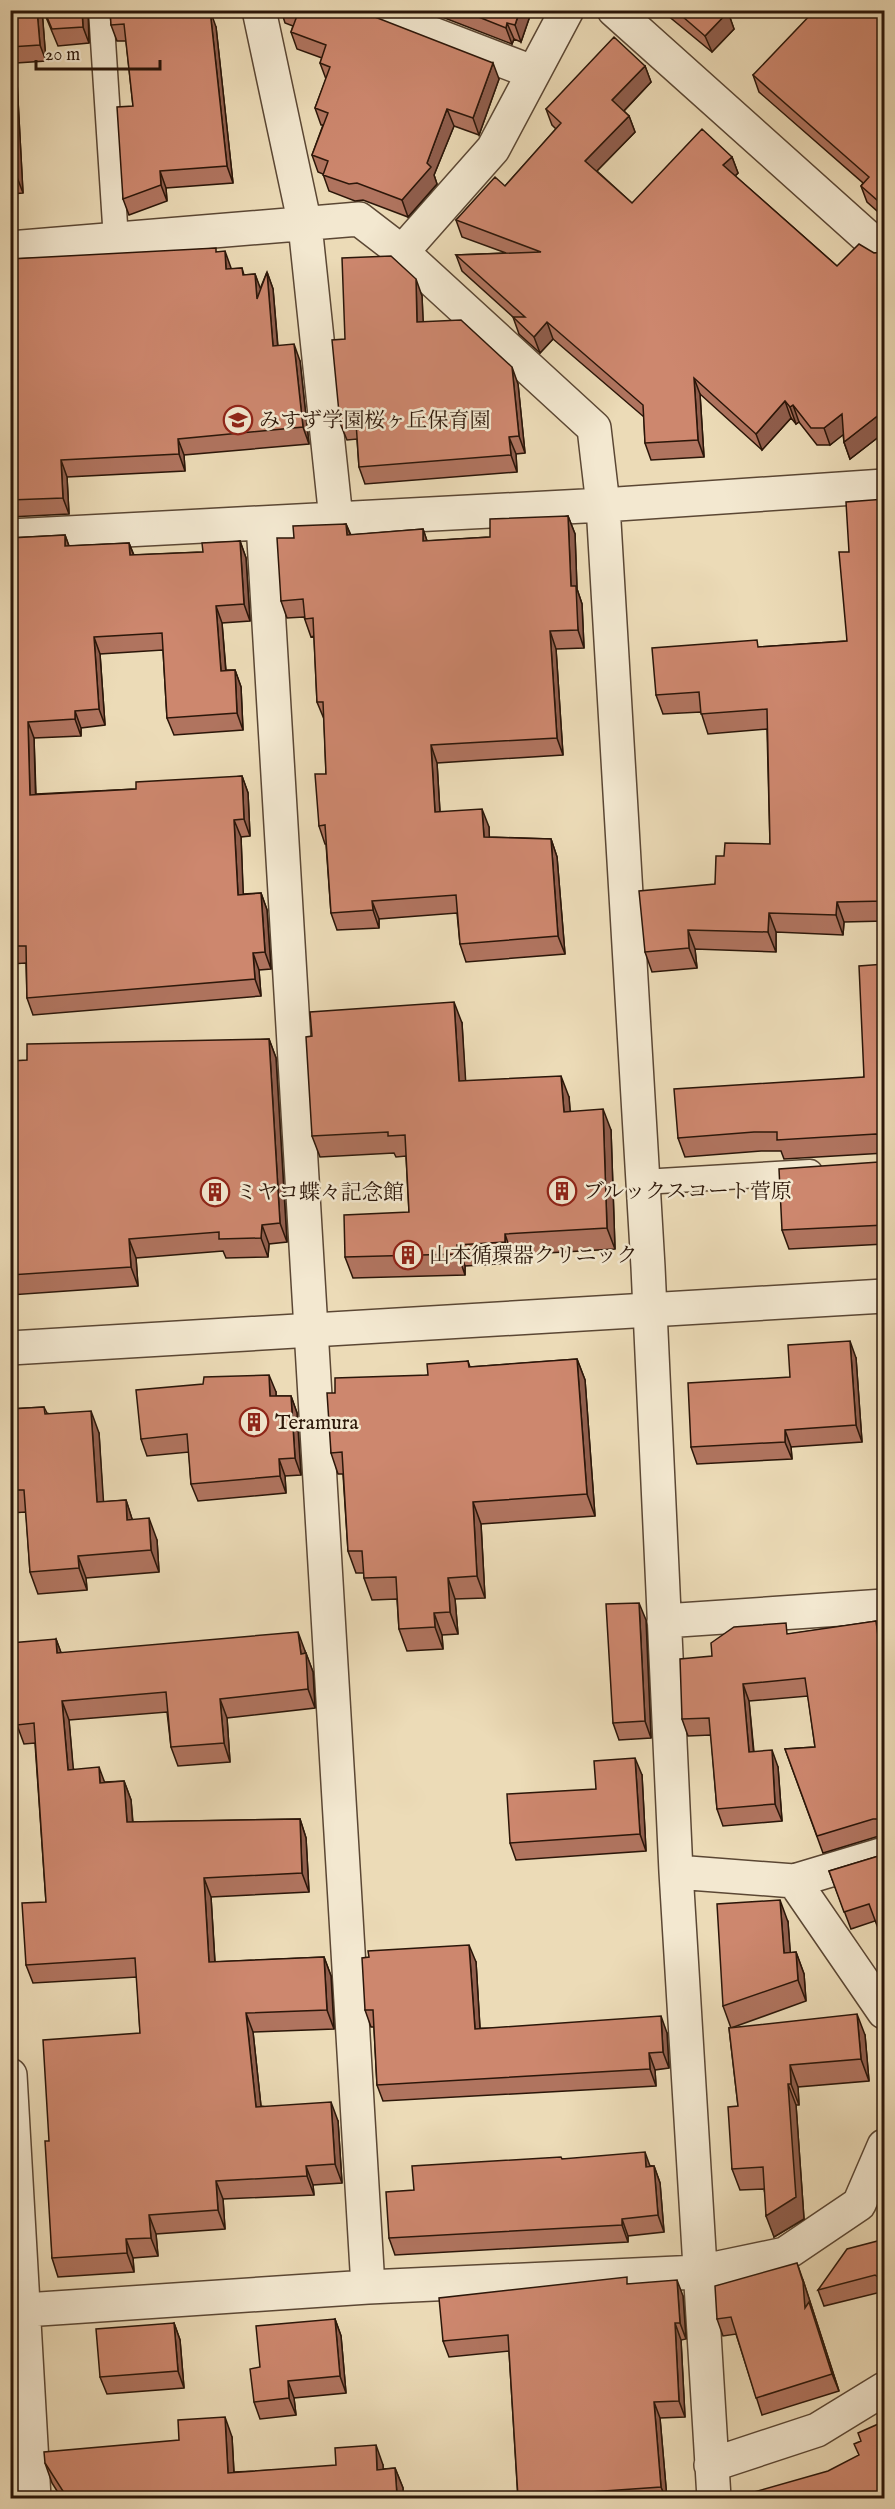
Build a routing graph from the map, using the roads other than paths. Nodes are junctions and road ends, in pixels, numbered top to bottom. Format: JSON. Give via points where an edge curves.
{"nodes":[{"id":1,"x":101,"y":10,"type":"edge"},
{"id":2,"x":260,"y":10,"type":"edge"},
{"id":3,"x":370,"y":10,"type":"edge"},
{"id":4,"x":567,"y":10,"type":"edge"},
{"id":5,"x":614,"y":10,"type":"edge"},
{"id":6,"x":532,"y":72,"type":"junction"},
{"id":7,"x":305,"y":225,"type":"junction"},
{"id":8,"x":116,"y":240,"type":"junction"},
{"id":9,"x":10,"y":248,"type":"edge"},
{"id":10,"x":402,"y":252,"type":"junction"},
{"id":11,"x":885,"y":252,"type":"edge"},
{"id":12,"x":885,"y":486,"type":"edge"},
{"id":13,"x":603,"y":505,"type":"junction"},
{"id":14,"x":336,"y":519,"type":"junction"},
{"id":15,"x":263,"y":523,"type":"junction"},
{"id":16,"x":10,"y":536,"type":"edge"},
{"id":17,"x":838,"y":1170,"type":"edge"},
{"id":18,"x":643,"y":1182,"type":"junction"},
{"id":19,"x":885,"y":1296,"type":"edge"},
{"id":20,"x":650,"y":1310,"type":"junction"},
{"id":21,"x":309,"y":1330,"type":"junction"},
{"id":22,"x":10,"y":1348,"type":"edge"},
{"id":23,"x":885,"y":1605,"type":"edge"},
{"id":24,"x":664,"y":1621,"type":"junction"},
{"id":25,"x":885,"y":1854,"type":"edge"},
{"id":26,"x":676,"y":1872,"type":"junction"},
{"id":27,"x":795,"y":1881,"type":"junction"},
{"id":28,"x":885,"y":2012,"type":"edge"},
{"id":29,"x":10,"y":2075,"type":"edge"},
{"id":30,"x":12,"y":2113,"type":"edge"},
{"id":31,"x":885,"y":2146,"type":"edge"},
{"id":32,"x":699,"y":2272,"type":"junction"},
{"id":33,"x":368,"y":2287,"type":"junction"},
{"id":34,"x":16,"y":2310,"type":"edge"},
{"id":35,"x":885,"y":2390,"type":"edge"},
{"id":36,"x":711,"y":2465,"type":"junction"},
{"id":37,"x":34,"y":2499,"type":"edge"},
{"id":38,"x":714,"y":2499,"type":"edge"}],
"edges":[{"from":1,"to":8,"type":"lane"},
{"from":2,"to":7,"type":"street"},
{"from":3,"to":6,"type":"street"},
{"from":4,"to":6,"type":"street"},
{"from":5,"to":11,"type":"street"},
{"from":6,"to":10,"type":"street","via":[[493,149]]},
{"from":7,"to":8,"type":"street"},
{"from":7,"to":10,"type":"street","via":[[359,219]]},
{"from":7,"to":14,"type":"street"},
{"from":8,"to":9,"type":"street"},
{"from":10,"to":13,"type":"street","via":[[594,428]]},
{"from":12,"to":13,"type":"street"},
{"from":13,"to":14,"type":"street"},
{"from":13,"to":18,"type":"street"},
{"from":14,"to":15,"type":"street"},
{"from":15,"to":16,"type":"street"},
{"from":15,"to":21,"type":"street"},
{"from":17,"to":18,"type":"lane"},
{"from":18,"to":20,"type":"street"},
{"from":19,"to":20,"type":"street"},
{"from":20,"to":21,"type":"street"},
{"from":20,"to":24,"type":"street"},
{"from":21,"to":22,"type":"street"},
{"from":21,"to":33,"type":"street"},
{"from":23,"to":24,"type":"street"},
{"from":24,"to":26,"type":"street"},
{"from":25,"to":27,"type":"street"},
{"from":26,"to":27,"type":"street"},
{"from":26,"to":32,"type":"street"},
{"from":27,"to":28,"type":"street"},
{"from":29,"to":30,"type":"street"},
{"from":30,"to":34,"type":"street"},
{"from":31,"to":32,"type":"street","via":[[859,2204],[850,2211],[785,2254]]},
{"from":32,"to":33,"type":"street"},
{"from":32,"to":36,"type":"street"},
{"from":33,"to":34,"type":"street"},
{"from":34,"to":37,"type":"street"},
{"from":35,"to":36,"type":"street","via":[[817,2430]]},
{"from":36,"to":38,"type":"street"}]}
